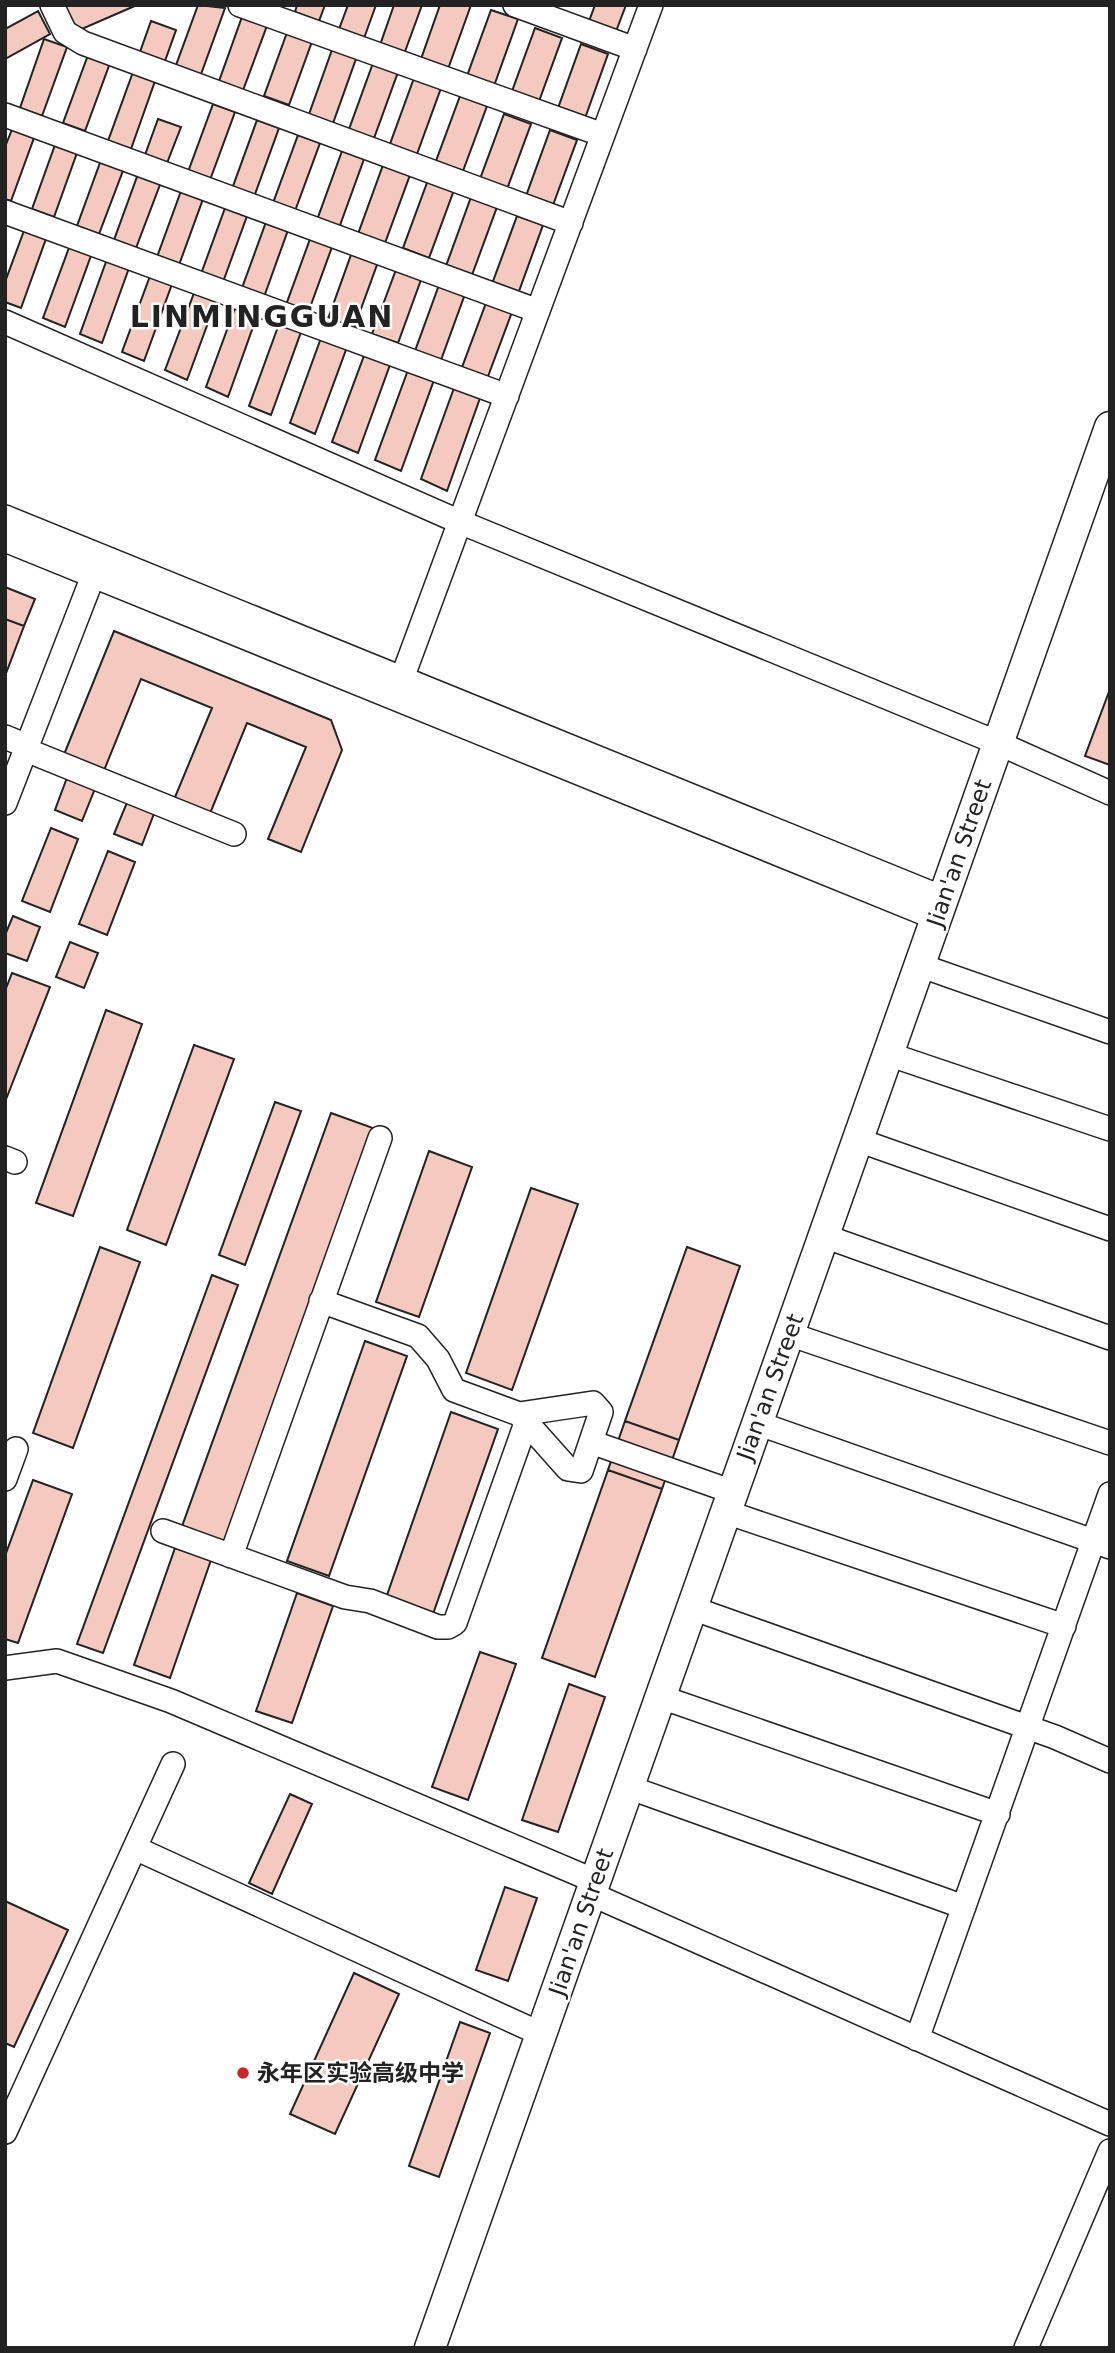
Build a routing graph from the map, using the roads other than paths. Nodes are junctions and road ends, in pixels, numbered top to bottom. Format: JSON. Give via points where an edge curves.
{"nodes":[{"id":1,"x":52,"y":5,"type":"edge"},
{"id":2,"x":240,"y":5,"type":"edge"},
{"id":3,"x":515,"y":5,"type":"edge"},
{"id":4,"x":651,"y":5,"type":"edge"},
{"id":5,"x":635,"y":49,"type":"junction"},
{"id":6,"x":5,"y":115,"type":"edge"},
{"id":7,"x":603,"y":135,"type":"junction"},
{"id":8,"x":5,"y":212,"type":"edge"},
{"id":9,"x":571,"y":223,"type":"junction"},
{"id":10,"x":538,"y":311,"type":"junction"},
{"id":11,"x":5,"y":322,"type":"edge"},
{"id":12,"x":507,"y":396,"type":"junction"},
{"id":13,"x":1110,"y":427,"type":"edge"},
{"id":14,"x":1100,"y":487,"type":"edge"},
{"id":15,"x":5,"y":517,"type":"edge"},
{"id":16,"x":460,"y":522,"type":"junction"},
{"id":17,"x":5,"y":540,"type":"edge"},
{"id":18,"x":93,"y":576,"type":"junction"},
{"id":19,"x":399,"y":688,"type":"junction"},
{"id":20,"x":5,"y":737,"type":"edge"},
{"id":21,"x":998,"y":743,"type":"junction"},
{"id":22,"x":27,"y":748,"type":"junction"},
{"id":23,"x":1110,"y":793,"type":"edge"},
{"id":24,"x":5,"y":803,"type":"edge"},
{"id":25,"x":234,"y":834,"type":"dead end"},
{"id":26,"x":940,"y":908,"type":"junction"},
{"id":27,"x":919,"y":965,"type":"junction"},
{"id":28,"x":1110,"y":1032,"type":"edge"},
{"id":29,"x":888,"y":1054,"type":"junction"},
{"id":30,"x":1110,"y":1129,"type":"edge"},
{"id":31,"x":380,"y":1138,"type":"dead end"},
{"id":32,"x":858,"y":1140,"type":"junction"},
{"id":33,"x":1110,"y":1228,"type":"edge"},
{"id":34,"x":824,"y":1236,"type":"junction"},
{"id":35,"x":321,"y":1301,"type":"junction"},
{"id":36,"x":789,"y":1334,"type":"junction"},
{"id":37,"x":1110,"y":1338,"type":"edge"},
{"id":38,"x":523,"y":1418,"type":"junction"},
{"id":39,"x":757,"y":1423,"type":"junction"},
{"id":40,"x":591,"y":1442,"type":"junction"},
{"id":41,"x":1110,"y":1443,"type":"edge"},
{"id":42,"x":16,"y":1449,"type":"dead end"},
{"id":43,"x":5,"y":1479,"type":"edge"},
{"id":44,"x":1110,"y":1494,"type":"edge"},
{"id":45,"x":730,"y":1502,"type":"junction"},
{"id":46,"x":163,"y":1531,"type":"dead end"},
{"id":47,"x":1102,"y":1544,"type":"edge"},
{"id":48,"x":231,"y":1556,"type":"junction"},
{"id":49,"x":692,"y":1608,"type":"junction"},
{"id":50,"x":1063,"y":1626,"type":"junction"},
{"id":51,"x":5,"y":1668,"type":"edge"},
{"id":52,"x":661,"y":1697,"type":"junction"},
{"id":53,"x":1028,"y":1727,"type":"junction"},
{"id":54,"x":1110,"y":1761,"type":"edge"},
{"id":55,"x":173,"y":1764,"type":"dead end"},
{"id":56,"x":628,"y":1787,"type":"junction"},
{"id":57,"x":998,"y":1814,"type":"junction"},
{"id":58,"x":135,"y":1848,"type":"junction"},
{"id":59,"x":593,"y":1888,"type":"junction"},
{"id":60,"x":964,"y":1908,"type":"junction"},
{"id":61,"x":541,"y":2034,"type":"junction"},
{"id":62,"x":917,"y":2039,"type":"junction"},
{"id":63,"x":1110,"y":2124,"type":"edge"},
{"id":64,"x":5,"y":2132,"type":"edge"},
{"id":65,"x":1110,"y":2151,"type":"edge"},
{"id":66,"x":430,"y":2348,"type":"edge"},
{"id":67,"x":1026,"y":2348,"type":"edge"}],
"edges":[{"from":1,"to":9,"type":"street","via":[[65,32],[83,43]]},
{"from":2,"to":7,"type":"street"},
{"from":3,"to":5,"type":"street"},
{"from":4,"to":5,"type":"street"},
{"from":5,"to":7,"type":"street"},
{"from":6,"to":10,"type":"street"},
{"from":7,"to":9,"type":"street"},
{"from":8,"to":12,"type":"street"},
{"from":9,"to":10,"type":"street"},
{"from":10,"to":12,"type":"street"},
{"from":11,"to":16,"type":"street"},
{"from":12,"to":16,"type":"street"},
{"from":13,"to":14,"type":"main road","name":"Jian'an Street"},
{"from":14,"to":21,"type":"main road","name":"Jian'an Street"},
{"from":15,"to":19,"type":"street"},
{"from":16,"to":19,"type":"street"},
{"from":16,"to":21,"type":"street"},
{"from":17,"to":18,"type":"street"},
{"from":18,"to":19,"type":"street"},
{"from":18,"to":22,"type":"street"},
{"from":19,"to":26,"type":"street"},
{"from":20,"to":22,"type":"street"},
{"from":21,"to":23,"type":"street"},
{"from":21,"to":26,"type":"main road","name":"Jian'an Street"},
{"from":22,"to":24,"type":"street"},
{"from":22,"to":25,"type":"street"},
{"from":26,"to":27,"type":"main road","name":"Jian'an Street"},
{"from":27,"to":28,"type":"street"},
{"from":27,"to":29,"type":"main road","name":"Jian'an Street"},
{"from":29,"to":30,"type":"street"},
{"from":29,"to":32,"type":"main road","name":"Jian'an Street"},
{"from":31,"to":35,"type":"street"},
{"from":32,"to":33,"type":"street"},
{"from":32,"to":34,"type":"main road","name":"Jian'an Street"},
{"from":34,"to":36,"type":"main road","name":"Jian'an Street"},
{"from":34,"to":37,"type":"street"},
{"from":35,"to":38,"type":"street","via":[[418,1336],[438,1359],[454,1390]]},
{"from":35,"to":48,"type":"street"},
{"from":36,"to":39,"type":"main road","name":"Jian'an Street"},
{"from":36,"to":41,"type":"street"},
{"from":38,"to":40,"type":"street","via":[[568,1469],[580,1471]]},
{"from":38,"to":40,"type":"street","via":[[593,1403],[601,1412]]},
{"from":38,"to":48,"type":"street","via":[[455,1623],[448,1627],[345,1597]]},
{"from":39,"to":45,"type":"main road","name":"Jian'an Street"},
{"from":39,"to":47,"type":"street"},
{"from":40,"to":45,"type":"street"},
{"from":42,"to":43,"type":"street"},
{"from":44,"to":47,"type":"street"},
{"from":45,"to":49,"type":"main road","name":"Jian'an Street"},
{"from":45,"to":50,"type":"street"},
{"from":46,"to":48,"type":"street"},
{"from":47,"to":50,"type":"street"},
{"from":49,"to":52,"type":"main road","name":"Jian'an Street"},
{"from":49,"to":53,"type":"street"},
{"from":50,"to":53,"type":"street"},
{"from":51,"to":59,"type":"street","via":[[57,1661],[171,1701]]},
{"from":52,"to":56,"type":"main road","name":"Jian'an Street"},
{"from":52,"to":57,"type":"street"},
{"from":53,"to":54,"type":"street"},
{"from":53,"to":57,"type":"street"},
{"from":55,"to":58,"type":"street"},
{"from":56,"to":59,"type":"main road","name":"Jian'an Street"},
{"from":56,"to":60,"type":"street"},
{"from":57,"to":60,"type":"street"},
{"from":58,"to":61,"type":"street"},
{"from":58,"to":64,"type":"street"},
{"from":59,"to":61,"type":"main road","name":"Jian'an Street"},
{"from":59,"to":62,"type":"street"},
{"from":60,"to":62,"type":"street"},
{"from":61,"to":66,"type":"main road","name":"Jian'an Street"},
{"from":62,"to":63,"type":"street"},
{"from":65,"to":67,"type":"street"}]}
